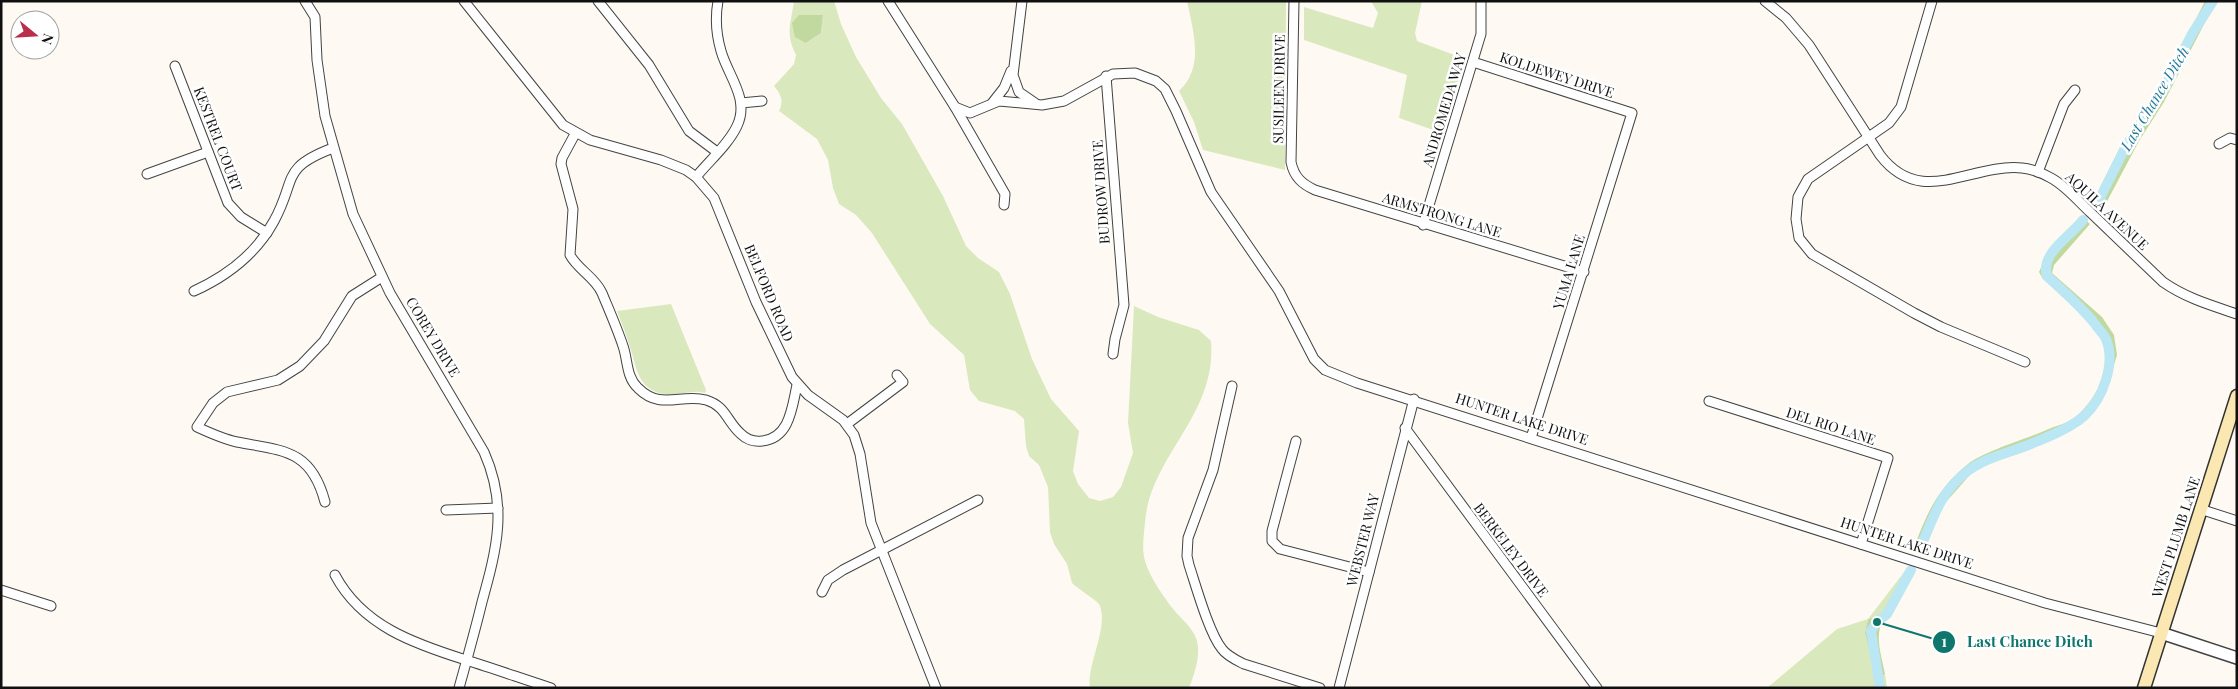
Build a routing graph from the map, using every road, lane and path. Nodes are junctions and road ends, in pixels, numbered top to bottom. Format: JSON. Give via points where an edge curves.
{"nodes":[{"id":1,"x":305,"y":1,"type":"edge"},
{"id":2,"x":464,"y":1,"type":"edge"},
{"id":3,"x":598,"y":1,"type":"edge"},
{"id":4,"x":718,"y":1,"type":"edge"},
{"id":5,"x":888,"y":1,"type":"edge"},
{"id":6,"x":1022,"y":1,"type":"edge"},
{"id":7,"x":1294,"y":1,"type":"edge"},
{"id":8,"x":1481,"y":1,"type":"edge"},
{"id":9,"x":1765,"y":1,"type":"edge"},
{"id":10,"x":1932,"y":1,"type":"edge"},
{"id":11,"x":1014,"y":59,"type":"junction"},
{"id":12,"x":1473,"y":62,"type":"junction"},
{"id":13,"x":175,"y":66,"type":"dead end"},
{"id":14,"x":1106,"y":76,"type":"junction"},
{"id":15,"x":2075,"y":90,"type":"dead end"},
{"id":16,"x":762,"y":101,"type":"dead end"},
{"id":17,"x":741,"y":103,"type":"junction"},
{"id":18,"x":991,"y":104,"type":"junction"},
{"id":19,"x":1042,"y":105,"type":"junction"},
{"id":20,"x":955,"y":107,"type":"junction"},
{"id":21,"x":1632,"y":113,"type":"joint"},
{"id":22,"x":575,"y":134,"type":"junction"},
{"id":23,"x":1868,"y":137,"type":"junction"},
{"id":24,"x":2237,"y":140,"type":"edge"},
{"id":25,"x":2219,"y":144,"type":"dead end"},
{"id":26,"x":333,"y":148,"type":"junction"},
{"id":27,"x":208,"y":152,"type":"junction"},
{"id":28,"x":717,"y":152,"type":"junction"},
{"id":29,"x":2038,"y":172,"type":"junction"},
{"id":30,"x":146,"y":174,"type":"dead end"},
{"id":31,"x":1296,"y":176,"type":"joint"},
{"id":32,"x":696,"y":177,"type":"junction"},
{"id":33,"x":1004,"y":205,"type":"dead end"},
{"id":34,"x":1423,"y":224,"type":"junction"},
{"id":35,"x":267,"y":233,"type":"junction"},
{"id":36,"x":1584,"y":272,"type":"junction"},
{"id":37,"x":382,"y":277,"type":"junction"},
{"id":38,"x":194,"y":290,"type":"dead end"},
{"id":39,"x":2237,"y":314,"type":"edge"},
{"id":40,"x":1113,"y":354,"type":"dead end"},
{"id":41,"x":2025,"y":362,"type":"dead end"},
{"id":42,"x":898,"y":375,"type":"dead end"},
{"id":43,"x":797,"y":385,"type":"junction"},
{"id":44,"x":1232,"y":386,"type":"dead end"},
{"id":45,"x":2237,"y":396,"type":"edge"},
{"id":46,"x":1414,"y":400,"type":"junction"},
{"id":47,"x":1709,"y":401,"type":"dead end"},
{"id":48,"x":847,"y":424,"type":"junction"},
{"id":49,"x":1405,"y":428,"type":"junction"},
{"id":50,"x":1531,"y":438,"type":"junction"},
{"id":51,"x":1296,"y":441,"type":"dead end"},
{"id":52,"x":978,"y":500,"type":"dead end"},
{"id":53,"x":325,"y":502,"type":"dead end"},
{"id":54,"x":498,"y":508,"type":"junction"},
{"id":55,"x":2200,"y":509,"type":"junction"},
{"id":56,"x":446,"y":510,"type":"dead end"},
{"id":57,"x":2237,"y":522,"type":"edge"},
{"id":58,"x":1861,"y":544,"type":"junction"},
{"id":59,"x":881,"y":550,"type":"junction"},
{"id":60,"x":1369,"y":572,"type":"junction"},
{"id":61,"x":335,"y":575,"type":"dead end"},
{"id":62,"x":1,"y":590,"type":"edge"},
{"id":63,"x":822,"y":592,"type":"dead end"},
{"id":64,"x":51,"y":606,"type":"dead end"},
{"id":65,"x":2161,"y":633,"type":"junction"},
{"id":66,"x":2237,"y":658,"type":"edge"},
{"id":67,"x":466,"y":660,"type":"junction"},
{"id":68,"x":459,"y":688,"type":"edge"},
{"id":69,"x":551,"y":688,"type":"edge"},
{"id":70,"x":936,"y":688,"type":"edge"},
{"id":71,"x":1320,"y":688,"type":"edge"},
{"id":72,"x":1339,"y":688,"type":"edge"},
{"id":73,"x":1597,"y":688,"type":"edge"},
{"id":74,"x":2144,"y":688,"type":"edge"}],
"edges":[{"from":1,"to":26,"type":"street","name":"COREY DRIVE","via":[[316,24],[320,85]]},
{"from":2,"to":22,"type":"street","name":"BELFORD ROAD","via":[[555,117]]},
{"from":3,"to":28,"type":"street","via":[[650,65],[689,132]]},
{"from":4,"to":17,"type":"street","via":[[717,38]]},
{"from":5,"to":20,"type":"street"},
{"from":6,"to":11,"type":"street"},
{"from":7,"to":31,"type":"street","name":"SUSILEEN DRIVE","via":[[1291,162]]},
{"from":8,"to":12,"type":"street","name":"ANDROMEDA WAY","via":[[1481,34]]},
{"from":9,"to":23,"type":"street","name":"AQUILA AVENUE","via":[[1798,30]]},
{"from":10,"to":23,"type":"street","via":[[1901,107],[1889,123]]},
{"from":11,"to":18,"type":"street","via":[[1010,79]]},
{"from":11,"to":19,"type":"street","via":[[1013,75],[1019,92]]},
{"from":12,"to":21,"type":"street","name":"KOLDEWEY DRIVE"},
{"from":12,"to":34,"type":"street","name":"ANDROMEDA WAY"},
{"from":13,"to":27,"type":"street","name":"KESTREL COURT"},
{"from":14,"to":19,"type":"street","name":"HUNTER LAKE DRIVE","via":[[1064,101]]},
{"from":14,"to":40,"type":"street","name":"BUDROW DRIVE","via":[[1124,305]]},
{"from":14,"to":46,"type":"street","name":"HUNTER LAKE DRIVE","via":[[1136,73],[1156,81],[1165,89],[1211,192],[1279,291],[1314,359],[1332,374]]},
{"from":15,"to":29,"type":"street","via":[[2064,104]]},
{"from":16,"to":17,"type":"street"},
{"from":17,"to":28,"type":"street","via":[[736,128]]},
{"from":18,"to":19,"type":"street","name":"HUNTER LAKE DRIVE","via":[[1009,101]]},
{"from":18,"to":20,"type":"street","name":"HUNTER LAKE DRIVE","via":[[970,113]]},
{"from":20,"to":33,"type":"street","via":[[1004,194]]},
{"from":21,"to":36,"type":"street","name":"YUMA LANE"},
{"from":22,"to":32,"type":"street","name":"BELFORD ROAD","via":[[674,165]]},
{"from":22,"to":43,"type":"street","via":[[562,158],[574,217],[570,256],[599,287],[637,388],[666,401],[698,398],[716,404],[740,433],[753,441],[762,441],[784,430]]},
{"from":23,"to":29,"type":"street","name":"AQUILA AVENUE","via":[[1892,168],[1914,180],[1940,182],[2010,167]]},
{"from":23,"to":41,"type":"street","via":[[1815,172],[1802,187],[1796,219],[1799,238],[1805,247],[1940,327]]},
{"from":24,"to":25,"type":"street","via":[[2230,138]]},
{"from":26,"to":35,"type":"street","via":[[298,166],[280,211]]},
{"from":26,"to":37,"type":"street","name":"COREY DRIVE","via":[[353,214]]},
{"from":27,"to":30,"type":"street"},
{"from":27,"to":35,"type":"street","name":"KESTREL COURT","via":[[232,209]]},
{"from":28,"to":32,"type":"street"},
{"from":29,"to":39,"type":"street","name":"AQUILA AVENUE","via":[[2062,186],[2175,291]]},
{"from":31,"to":34,"type":"street","name":"ARMSTRONG LANE","via":[[1315,190]]},
{"from":32,"to":43,"type":"street","name":"BELFORD ROAD","via":[[718,206],[761,314]]},
{"from":34,"to":36,"type":"street","name":"ARMSTRONG LANE"},
{"from":35,"to":38,"type":"street","via":[[238,265]]},
{"from":36,"to":50,"type":"street","name":"YUMA LANE"},
{"from":37,"to":53,"type":"street","via":[[352,296],[324,341],[300,366],[278,380],[227,392],[213,403],[197,427],[224,438],[294,454],[315,474]]},
{"from":37,"to":54,"type":"street","name":"COREY DRIVE","via":[[484,452],[494,479]]},
{"from":42,"to":48,"type":"street","via":[[903,382]]},
{"from":43,"to":48,"type":"street","name":"BELFORD ROAD"},
{"from":44,"to":71,"type":"street","via":[[1213,470],[1188,538],[1189,565],[1222,650],[1244,664]]},
{"from":45,"to":55,"type":"main road","name":"WEST PLUMB LANE"},
{"from":46,"to":49,"type":"street","name":"WEBSTER WAY"},
{"from":46,"to":50,"type":"street","name":"HUNTER LAKE DRIVE"},
{"from":47,"to":58,"type":"street","name":"DEL RIO LANE","via":[[1888,458]]},
{"from":48,"to":59,"type":"street","name":"BELFORD ROAD","via":[[858,444],[868,511]]},
{"from":49,"to":60,"type":"street","name":"WEBSTER WAY"},
{"from":49,"to":73,"type":"street","name":"BERKELEY DRIVE"},
{"from":50,"to":58,"type":"street","name":"HUNTER LAKE DRIVE"},
{"from":51,"to":60,"type":"street","via":[[1272,530],[1272,541],[1280,549]]},
{"from":52,"to":59,"type":"street"},
{"from":54,"to":56,"type":"street"},
{"from":54,"to":67,"type":"street","name":"COREY DRIVE","via":[[495,555]]},
{"from":55,"to":57,"type":"street"},
{"from":55,"to":65,"type":"main road","name":"WEST PLUMB LANE"},
{"from":58,"to":65,"type":"street","name":"HUNTER LAKE DRIVE","via":[[2046,603]]},
{"from":59,"to":63,"type":"street","via":[[834,576]]},
{"from":59,"to":70,"type":"street","name":"BELFORD ROAD"},
{"from":60,"to":72,"type":"street","name":"WEBSTER WAY"},
{"from":61,"to":67,"type":"street","via":[[359,606],[393,633]]},
{"from":62,"to":64,"type":"street"},
{"from":65,"to":66,"type":"street","name":"HUNTER LAKE DRIVE"},
{"from":65,"to":74,"type":"main road","name":"WEST PLUMB LANE"},
{"from":67,"to":68,"type":"street","name":"COREY DRIVE"},
{"from":67,"to":69,"type":"street"}]}
